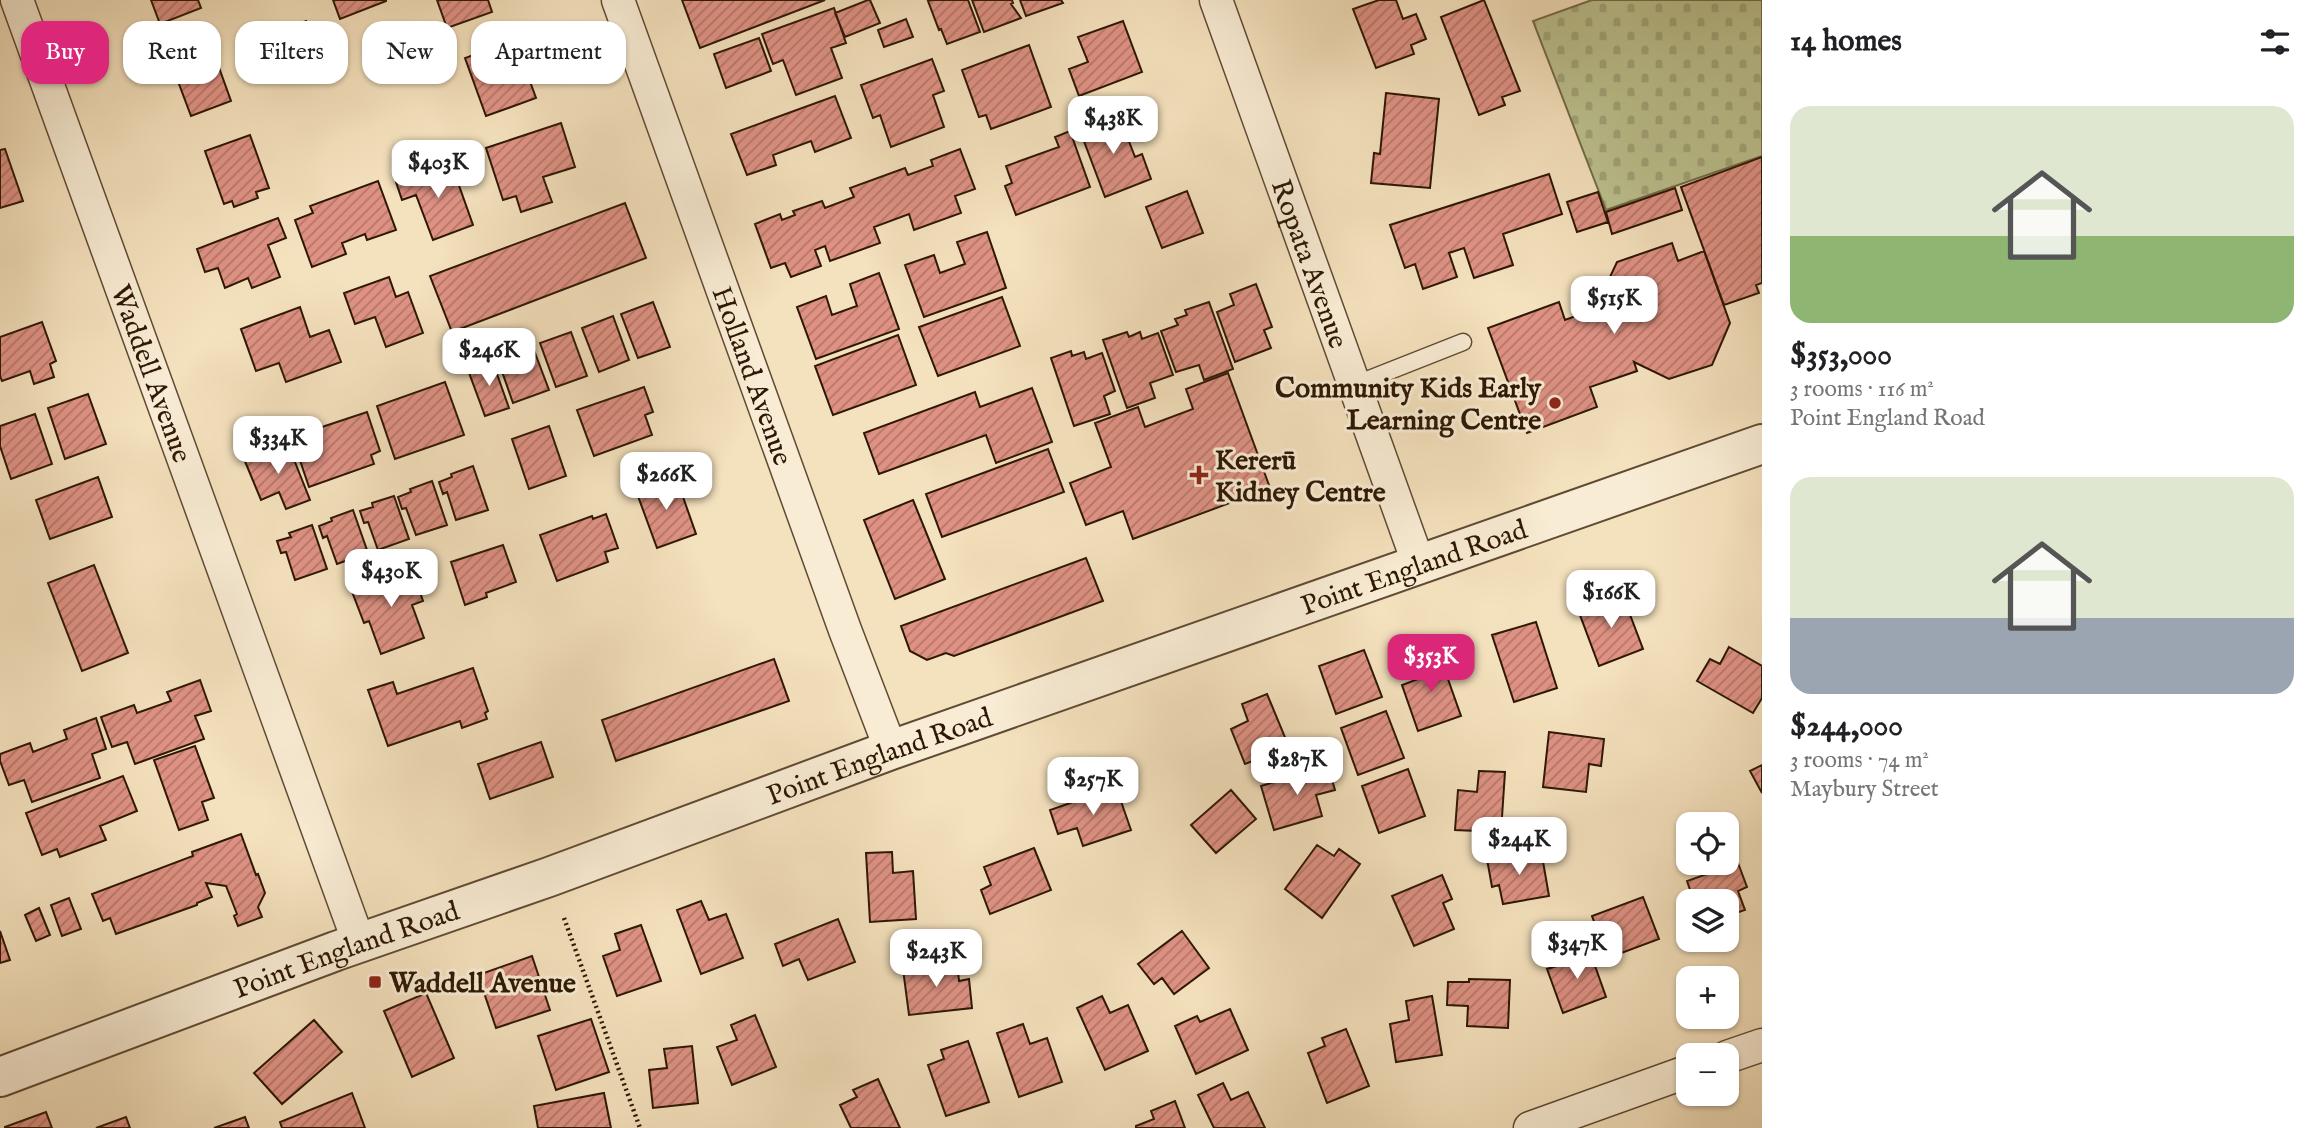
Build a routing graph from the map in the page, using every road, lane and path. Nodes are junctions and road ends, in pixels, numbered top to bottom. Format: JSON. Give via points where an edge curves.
{"nodes":[{"id":1,"x":17,"y":0,"type":"edge"},
{"id":2,"x":618,"y":0,"type":"edge"},
{"id":3,"x":1216,"y":0,"type":"edge"},
{"id":4,"x":1463,"y":342,"type":"dead end"},
{"id":5,"x":1354,"y":384,"type":"junction"},
{"id":6,"x":1762,"y":444,"type":"edge"},
{"id":7,"x":1419,"y":565,"type":"junction"},
{"id":8,"x":891,"y":750,"type":"junction"},
{"id":9,"x":565,"y":918,"type":"dead end"},
{"id":10,"x":359,"y":943,"type":"junction"},
{"id":11,"x":1762,"y":1045,"type":"edge"},
{"id":12,"x":1739,"y":1053,"type":"edge"},
{"id":13,"x":1676,"y":1076,"type":"edge"},
{"id":14,"x":0,"y":1077,"type":"edge"},
{"id":15,"x":640,"y":1128,"type":"edge"},
{"id":16,"x":1530,"y":1128,"type":"edge"}],
"edges":[{"from":1,"to":10,"type":"street","name":"Waddell Avenue"},
{"from":2,"to":8,"type":"street","name":"Holland Avenue"},
{"from":3,"to":5,"type":"street","name":"Ropata Avenue"},
{"from":4,"to":5,"type":"lane"},
{"from":5,"to":7,"type":"street","name":"Ropata Avenue"},
{"from":6,"to":7,"type":"street","name":"Point England Road"},
{"from":7,"to":8,"type":"street","name":"Point England Road"},
{"from":8,"to":10,"type":"street","name":"Point England Road"},
{"from":9,"to":15,"type":"path"},
{"from":10,"to":14,"type":"street","name":"Point England Road"},
{"from":11,"to":12,"type":"street"},
{"from":13,"to":16,"type":"street"}]}
